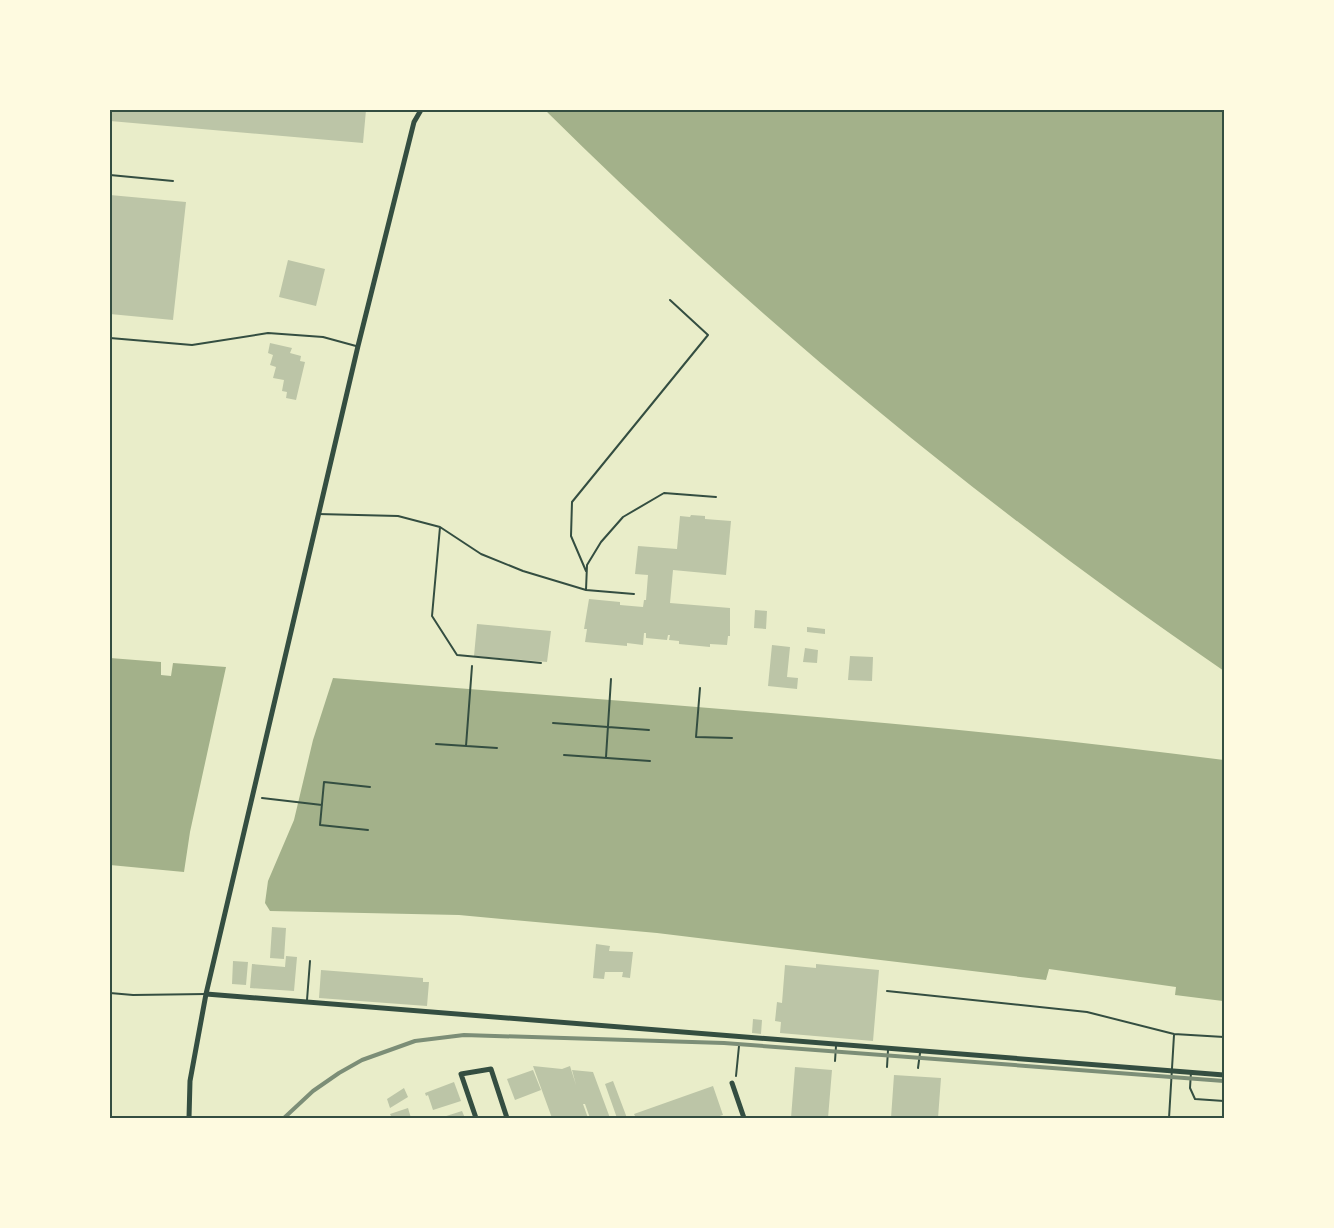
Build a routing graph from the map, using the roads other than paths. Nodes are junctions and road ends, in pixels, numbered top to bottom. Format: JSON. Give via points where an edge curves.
{"nodes":[{"id":1,"x":421,"y":110,"type":"edge"},
{"id":2,"x":110,"y":175,"type":"edge"},
{"id":3,"x":173,"y":180,"type":"dead end"},
{"id":4,"x":670,"y":300,"type":"dead end"},
{"id":5,"x":110,"y":338,"type":"edge"},
{"id":6,"x":358,"y":346,"type":"junction"},
{"id":7,"x":716,"y":497,"type":"dead end"},
{"id":8,"x":318,"y":514,"type":"junction"},
{"id":9,"x":440,"y":527,"type":"junction"},
{"id":10,"x":587,"y":573,"type":"junction"},
{"id":11,"x":586,"y":590,"type":"junction"},
{"id":12,"x":634,"y":594,"type":"dead end"},
{"id":13,"x":541,"y":663,"type":"dead end"},
{"id":14,"x":310,"y":961,"type":"dead end"},
{"id":15,"x":887,"y":991,"type":"dead end"},
{"id":16,"x":110,"y":993,"type":"edge"},
{"id":17,"x":206,"y":994,"type":"junction"},
{"id":18,"x":307,"y":1002,"type":"junction"},
{"id":19,"x":1174,"y":1034,"type":"junction"},
{"id":20,"x":1224,"y":1037,"type":"edge"},
{"id":21,"x":836,"y":1043,"type":"junction"},
{"id":22,"x":888,"y":1047,"type":"junction"},
{"id":23,"x":920,"y":1050,"type":"junction"},
{"id":24,"x":835,"y":1062,"type":"dead end"},
{"id":25,"x":887,"y":1067,"type":"dead end"},
{"id":26,"x":918,"y":1068,"type":"dead end"},
{"id":27,"x":1172,"y":1070,"type":"junction"},
{"id":28,"x":1191,"y":1072,"type":"junction"},
{"id":29,"x":1224,"y":1075,"type":"edge"},
{"id":30,"x":732,"y":1083,"type":"dead end"},
{"id":31,"x":1224,"y":1101,"type":"edge"},
{"id":32,"x":742,"y":1118,"type":"edge"},
{"id":33,"x":189,"y":1119,"type":"edge"},
{"id":34,"x":476,"y":1119,"type":"edge"},
{"id":35,"x":507,"y":1119,"type":"edge"},
{"id":36,"x":1169,"y":1119,"type":"edge"}],
"edges":[{"from":1,"to":6,"type":"street","via":[[414,122]]},
{"from":2,"to":3,"type":"lane"},
{"from":4,"to":10,"type":"lane","via":[[708,335],[572,502],[571,536]]},
{"from":5,"to":6,"type":"lane","via":[[192,345],[268,333],[323,337]]},
{"from":6,"to":8,"type":"street"},
{"from":7,"to":10,"type":"lane","via":[[664,493],[623,517],[601,542],[587,565]]},
{"from":8,"to":9,"type":"lane","via":[[398,516]]},
{"from":8,"to":17,"type":"street"},
{"from":9,"to":11,"type":"lane","via":[[481,554]]},
{"from":9,"to":13,"type":"lane","via":[[432,616],[457,655]]},
{"from":10,"to":11,"type":"lane"},
{"from":11,"to":12,"type":"lane"},
{"from":14,"to":18,"type":"lane"},
{"from":15,"to":19,"type":"lane","via":[[1087,1012]]},
{"from":16,"to":17,"type":"lane"},
{"from":17,"to":18,"type":"street"},
{"from":17,"to":33,"type":"street","via":[[190,1081]]},
{"from":18,"to":21,"type":"street"},
{"from":19,"to":20,"type":"lane"},
{"from":19,"to":27,"type":"lane"},
{"from":21,"to":22,"type":"street"},
{"from":21,"to":24,"type":"lane"},
{"from":22,"to":23,"type":"street"},
{"from":22,"to":25,"type":"lane"},
{"from":23,"to":26,"type":"lane"},
{"from":23,"to":27,"type":"street"},
{"from":27,"to":28,"type":"street"},
{"from":27,"to":36,"type":"lane"},
{"from":28,"to":29,"type":"street"},
{"from":28,"to":31,"type":"lane","via":[[1190,1088],[1196,1099]]},
{"from":30,"to":32,"type":"street"},
{"from":34,"to":35,"type":"street","via":[[461,1074],[491,1069]]}]}
